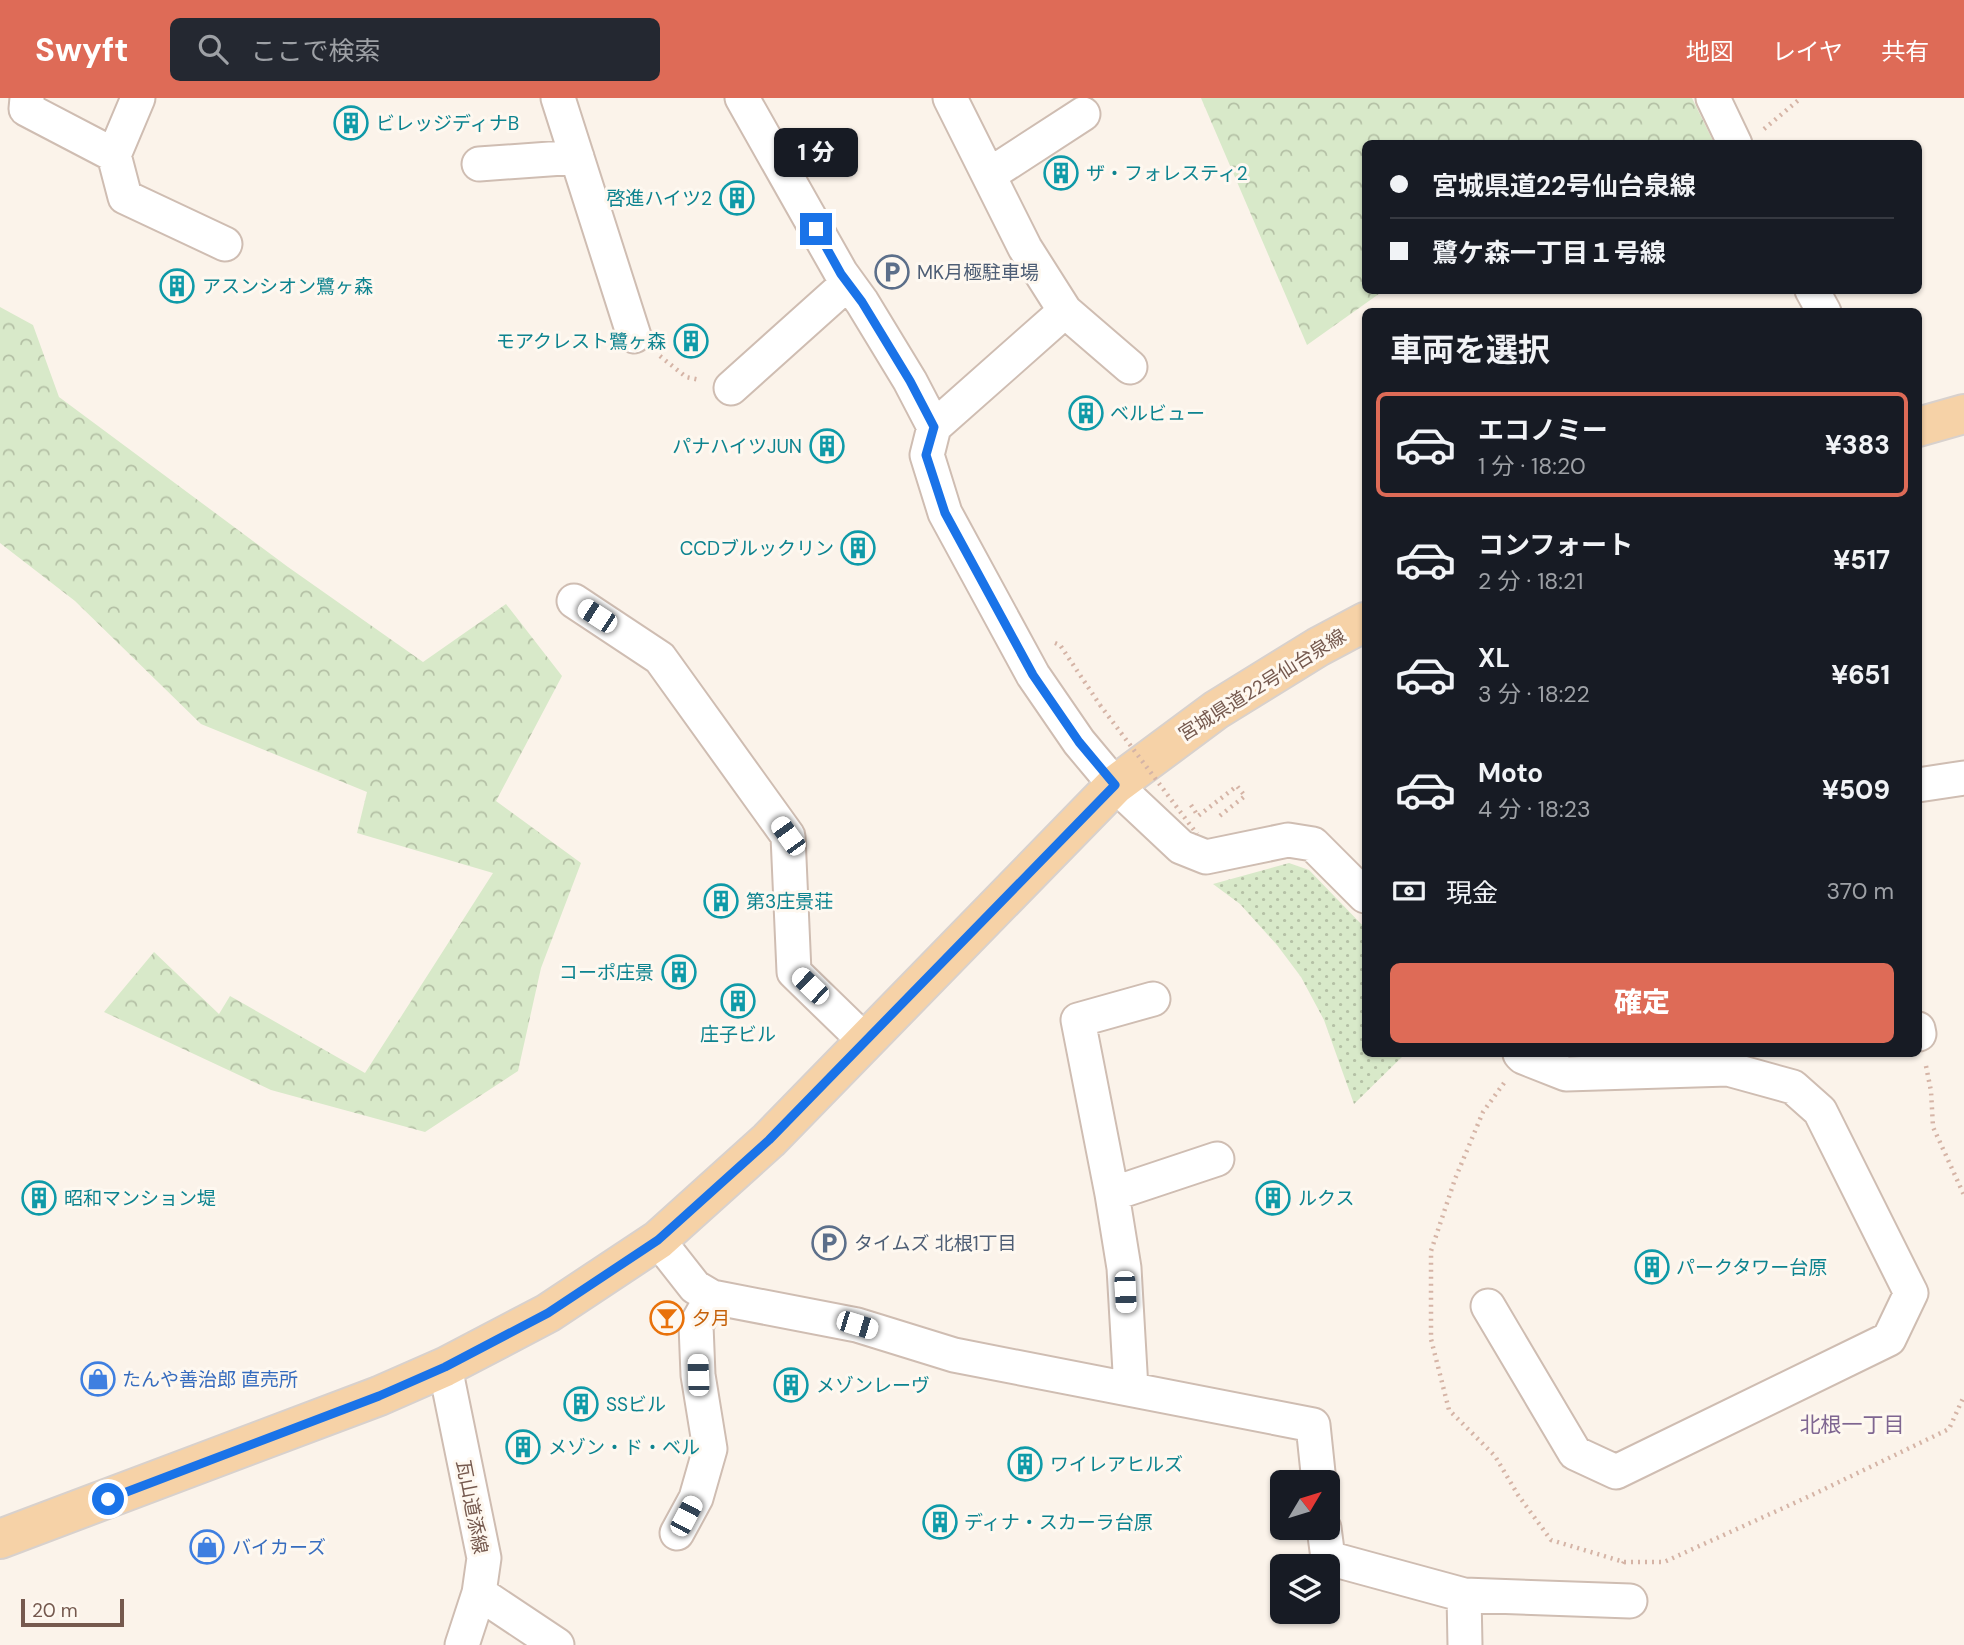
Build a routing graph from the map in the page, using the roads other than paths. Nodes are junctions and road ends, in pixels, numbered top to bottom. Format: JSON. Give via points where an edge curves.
{"nodes":[{"id":1,"x":27,"y":98,"type":"edge"},
{"id":2,"x":138,"y":98,"type":"edge"},
{"id":3,"x":558,"y":98,"type":"edge"},
{"id":4,"x":743,"y":98,"type":"edge"},
{"id":5,"x":950,"y":98,"type":"edge"},
{"id":6,"x":1713,"y":98,"type":"edge"},
{"id":7,"x":1083,"y":114,"type":"dead end"},
{"id":8,"x":1748,"y":138,"type":"edge"},
{"id":9,"x":114,"y":155,"type":"junction"},
{"id":10,"x":577,"y":157,"type":"junction"},
{"id":11,"x":479,"y":164,"type":"dead end"},
{"id":12,"x":989,"y":175,"type":"junction"},
{"id":13,"x":225,"y":244,"type":"dead end"},
{"id":14,"x":849,"y":283,"type":"junction"},
{"id":15,"x":1065,"y":311,"type":"junction"},
{"id":16,"x":634,"y":336,"type":"road end"},
{"id":17,"x":1130,"y":367,"type":"dead end"},
{"id":18,"x":731,"y":388,"type":"road end"},
{"id":19,"x":1964,"y":414,"type":"edge"},
{"id":20,"x":1922,"y":426,"type":"edge"},
{"id":21,"x":934,"y":427,"type":"junction"},
{"id":22,"x":573,"y":601,"type":"dead end"},
{"id":23,"x":1362,"y":624,"type":"edge"},
{"id":24,"x":1964,"y":778,"type":"edge"},
{"id":25,"x":1922,"y":784,"type":"edge"},
{"id":26,"x":1115,"y":785,"type":"junction"},
{"id":27,"x":1362,"y":894,"type":"edge"},
{"id":28,"x":1153,"y":999,"type":"dead end"},
{"id":29,"x":865,"y":1041,"type":"junction"},
{"id":30,"x":1523,"y":1057,"type":"edge"},
{"id":31,"x":1217,"y":1159,"type":"dead end"},
{"id":32,"x":1112,"y":1194,"type":"junction"},
{"id":33,"x":658,"y":1240,"type":"junction"},
{"id":34,"x":712,"y":1297,"type":"junction"},
{"id":35,"x":1488,"y":1306,"type":"dead end"},
{"id":36,"x":445,"y":1367,"type":"junction"},
{"id":37,"x":1131,"y":1389,"type":"junction"},
{"id":38,"x":1318,"y":1470,"type":"edge"},
{"id":39,"x":677,"y":1533,"type":"dead end"},
{"id":40,"x":0,"y":1539,"type":"edge"},
{"id":41,"x":1326,"y":1540,"type":"edge"},
{"id":42,"x":479,"y":1593,"type":"junction"},
{"id":43,"x":1464,"y":1595,"type":"junction"},
{"id":44,"x":1630,"y":1601,"type":"dead end"},
{"id":45,"x":462,"y":1645,"type":"edge"},
{"id":46,"x":557,"y":1645,"type":"edge"},
{"id":47,"x":1465,"y":1645,"type":"edge"}],
"edges":[{"from":1,"to":9,"type":"street","via":[[26,109]]},
{"from":2,"to":9,"type":"street"},
{"from":3,"to":10,"type":"street"},
{"from":4,"to":14,"type":"street"},
{"from":5,"to":12,"type":"street"},
{"from":6,"to":8,"type":"street"},
{"from":7,"to":12,"type":"street"},
{"from":9,"to":13,"type":"street","via":[[125,197]]},
{"from":10,"to":11,"type":"street"},
{"from":10,"to":16,"type":"street"},
{"from":12,"to":15,"type":"street","via":[[1025,248]]},
{"from":14,"to":18,"type":"street"},
{"from":14,"to":21,"type":"street"},
{"from":15,"to":17,"type":"street"},
{"from":15,"to":21,"type":"street"},
{"from":19,"to":20,"type":"main road"},
{"from":21,"to":26,"type":"street","via":[[926,455],[945,513],[1022,682]]},
{"from":22,"to":29,"type":"street","via":[[660,658],[788,836],[794,972]]},
{"from":23,"to":26,"type":"main road","name":"宮城県道22号仙台泉線","via":[[1216,710]]},
{"from":24,"to":25,"type":"street"},
{"from":26,"to":27,"type":"street","via":[[1181,847],[1206,857],[1288,840],[1313,844]]},
{"from":26,"to":29,"type":"main road","name":"宮城県道22号仙台泉線"},
{"from":28,"to":32,"type":"street","via":[[1078,1020]]},
{"from":29,"to":33,"type":"main road","name":"宮城県道22号仙台泉線","via":[[769,1140]]},
{"from":30,"to":35,"type":"street","via":[[1566,1074],[1728,1069],[1793,1087],[1820,1111],[1911,1293],[1889,1339],[1616,1472],[1575,1453]]},
{"from":31,"to":32,"type":"street"},
{"from":32,"to":37,"type":"street","via":[[1124,1268]]},
{"from":33,"to":34,"type":"street","via":[[695,1287]]},
{"from":33,"to":36,"type":"main road","name":"宮城県道22号仙台泉線","via":[[548,1313]]},
{"from":34,"to":37,"type":"street","via":[[857,1325],[954,1355]]},
{"from":34,"to":39,"type":"street","via":[[696,1325],[698,1375],[710,1449],[696,1497]]},
{"from":36,"to":40,"type":"main road","name":"宮城県道22号仙台泉線"},
{"from":36,"to":42,"type":"street","name":"瓦山道添線","via":[[484,1558]]},
{"from":37,"to":38,"type":"street","via":[[1312,1425]]},
{"from":41,"to":43,"type":"street","via":[[1328,1558]]},
{"from":42,"to":45,"type":"street","name":"瓦山道添線"},
{"from":42,"to":46,"type":"street"},
{"from":43,"to":44,"type":"street"},
{"from":43,"to":47,"type":"street"}]}
